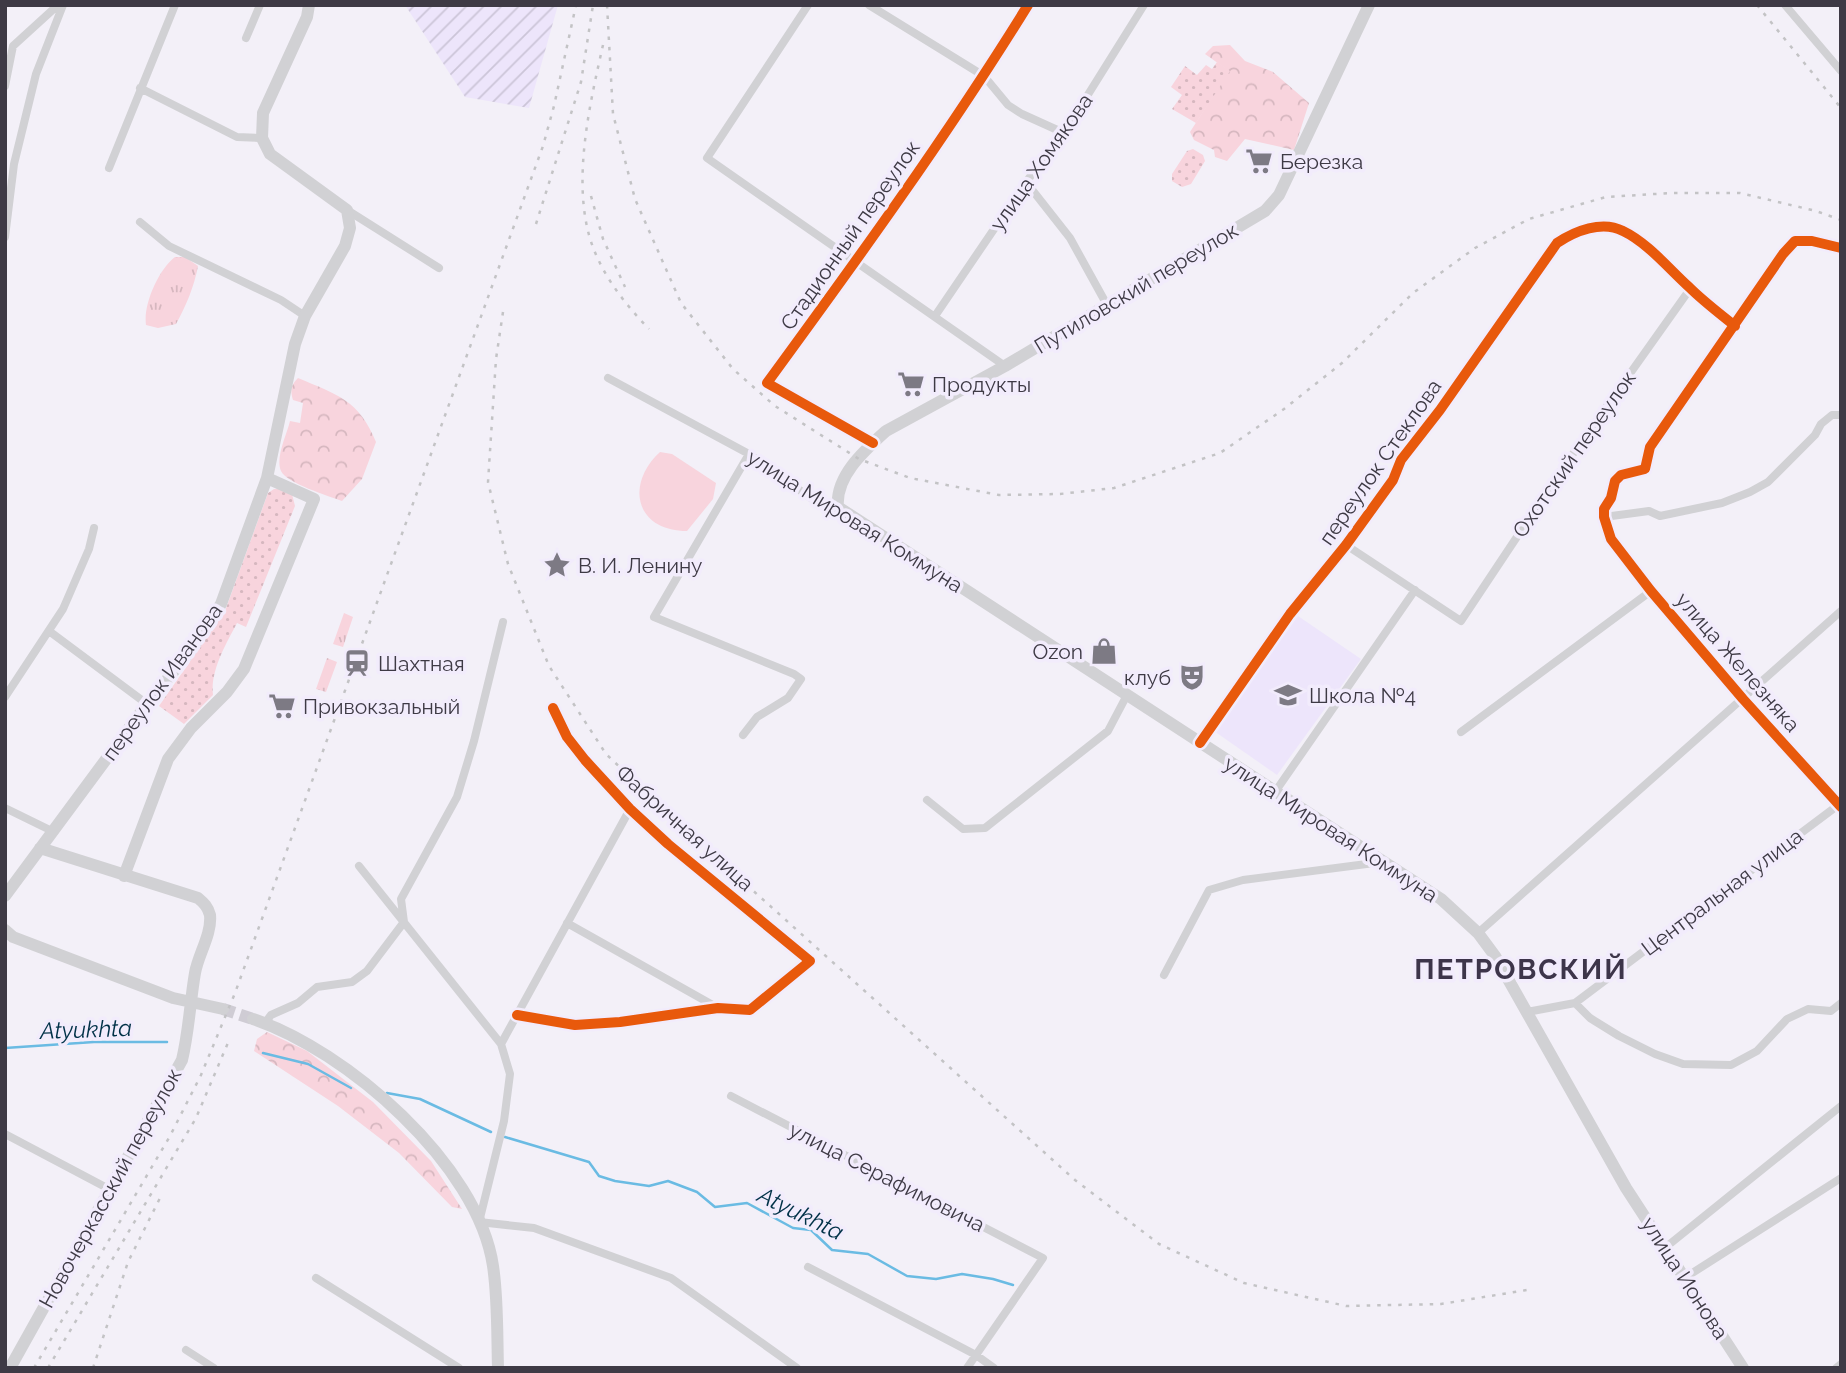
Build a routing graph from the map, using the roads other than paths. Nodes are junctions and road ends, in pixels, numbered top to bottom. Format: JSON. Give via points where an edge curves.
{"nodes":[{"id":1,"x":58,"y":5,"type":"edge"},
{"id":2,"x":63,"y":5,"type":"edge"},
{"id":3,"x":175,"y":5,"type":"edge"},
{"id":4,"x":260,"y":5,"type":"edge"},
{"id":5,"x":309,"y":5,"type":"edge"},
{"id":6,"x":808,"y":5,"type":"edge"},
{"id":7,"x":869,"y":5,"type":"edge"},
{"id":8,"x":1028,"y":5,"type":"edge"},
{"id":9,"x":1144,"y":5,"type":"edge"},
{"id":10,"x":1369,"y":5,"type":"edge"},
{"id":11,"x":1785,"y":5,"type":"edge"},
{"id":12,"x":246,"y":38,"type":"dead end"},
{"id":13,"x":1841,"y":71,"type":"edge"},
{"id":14,"x":984,"y":76,"type":"junction"},
{"id":15,"x":5,"y":86,"type":"edge"},
{"id":16,"x":140,"y":88,"type":"junction"},
{"id":17,"x":1064,"y":133,"type":"junction"},
{"id":18,"x":262,"y":138,"type":"junction"},
{"id":19,"x":109,"y":167,"type":"dead end"},
{"id":20,"x":1026,"y":181,"type":"junction"},
{"id":21,"x":347,"y":210,"type":"junction"},
{"id":22,"x":140,"y":222,"type":"dead end"},
{"id":23,"x":5,"y":237,"type":"edge"},
{"id":24,"x":1841,"y":248,"type":"edge"},
{"id":25,"x":857,"y":261,"type":"junction"},
{"id":26,"x":439,"y":268,"type":"dead end"},
{"id":27,"x":1690,"y":289,"type":"junction"},
{"id":28,"x":1107,"y":305,"type":"junction"},
{"id":29,"x":305,"y":316,"type":"junction"},
{"id":30,"x":935,"y":316,"type":"junction"},
{"id":31,"x":1735,"y":326,"type":"junction"},
{"id":32,"x":1005,"y":366,"type":"junction"},
{"id":33,"x":608,"y":378,"type":"dead end"},
{"id":34,"x":1841,"y":415,"type":"edge"},
{"id":35,"x":873,"y":443,"type":"junction"},
{"id":36,"x":748,"y":454,"type":"junction"},
{"id":37,"x":267,"y":478,"type":"junction"},
{"id":38,"x":838,"y":507,"type":"junction"},
{"id":39,"x":1604,"y":517,"type":"junction"},
{"id":40,"x":94,"y":528,"type":"dead end"},
{"id":41,"x":1346,"y":545,"type":"junction"},
{"id":42,"x":1415,"y":590,"type":"junction"},
{"id":43,"x":1651,"y":591,"type":"junction"},
{"id":44,"x":1841,"y":611,"type":"edge"},
{"id":45,"x":503,"y":622,"type":"dead end"},
{"id":46,"x":49,"y":631,"type":"junction"},
{"id":47,"x":1127,"y":695,"type":"junction"},
{"id":48,"x":5,"y":697,"type":"edge"},
{"id":49,"x":1743,"y":699,"type":"junction"},
{"id":50,"x":147,"y":704,"type":"junction"},
{"id":51,"x":554,"y":708,"type":"dead end"},
{"id":52,"x":1461,"y":732,"type":"dead end"},
{"id":53,"x":743,"y":735,"type":"dead end"},
{"id":54,"x":1200,"y":743,"type":"junction"},
{"id":55,"x":1275,"y":792,"type":"junction"},
{"id":56,"x":927,"y":800,"type":"dead end"},
{"id":57,"x":1840,"y":805,"type":"edge"},
{"id":58,"x":5,"y":808,"type":"edge"},
{"id":59,"x":630,"y":809,"type":"junction"},
{"id":60,"x":52,"y":831,"type":"junction"},
{"id":61,"x":40,"y":848,"type":"junction"},
{"id":62,"x":1382,"y":862,"type":"junction"},
{"id":63,"x":359,"y":866,"type":"dead end"},
{"id":64,"x":124,"y":876,"type":"junction"},
{"id":65,"x":5,"y":896,"type":"edge"},
{"id":66,"x":404,"y":922,"type":"junction"},
{"id":67,"x":567,"y":923,"type":"junction"},
{"id":68,"x":5,"y":930,"type":"edge"},
{"id":69,"x":1478,"y":933,"type":"junction"},
{"id":70,"x":1164,"y":975,"type":"dead end"},
{"id":71,"x":192,"y":1002,"type":"junction"},
{"id":72,"x":1575,"y":1003,"type":"junction"},
{"id":73,"x":1841,"y":1003,"type":"edge"},
{"id":74,"x":718,"y":1008,"type":"junction"},
{"id":75,"x":223,"y":1009,"type":"tunnel mouth"},
{"id":76,"x":1527,"y":1012,"type":"junction"},
{"id":77,"x":517,"y":1015,"type":"junction"},
{"id":78,"x":259,"y":1021,"type":"joint"},
{"id":79,"x":501,"y":1044,"type":"junction"},
{"id":80,"x":731,"y":1096,"type":"dead end"},
{"id":81,"x":1841,"y":1107,"type":"edge"},
{"id":82,"x":5,"y":1134,"type":"edge"},
{"id":83,"x":1841,"y":1178,"type":"edge"},
{"id":84,"x":1626,"y":1188,"type":"joint"},
{"id":85,"x":109,"y":1189,"type":"junction"},
{"id":86,"x":480,"y":1222,"type":"junction"},
{"id":87,"x":1665,"y":1247,"type":"junction"},
{"id":88,"x":808,"y":1267,"type":"dead end"},
{"id":89,"x":1686,"y":1277,"type":"junction"},
{"id":90,"x":316,"y":1278,"type":"dead end"},
{"id":91,"x":186,"y":1350,"type":"dead end"},
{"id":92,"x":976,"y":1355,"type":"junction"},
{"id":93,"x":1841,"y":1364,"type":"edge"},
{"id":94,"x":10,"y":1368,"type":"edge"},
{"id":95,"x":214,"y":1368,"type":"edge"},
{"id":96,"x":458,"y":1368,"type":"edge"},
{"id":97,"x":498,"y":1368,"type":"edge"},
{"id":98,"x":797,"y":1368,"type":"edge"},
{"id":99,"x":967,"y":1368,"type":"edge"},
{"id":100,"x":994,"y":1368,"type":"edge"},
{"id":101,"x":1743,"y":1368,"type":"edge"},
{"id":102,"x":1836,"y":1368,"type":"edge"}],
"edges":[{"from":1,"to":15,"type":"street","via":[[13,46]]},
{"from":2,"to":23,"type":"street","via":[[36,74],[14,164]]},
{"from":3,"to":16,"type":"street"},
{"from":4,"to":12,"type":"street"},
{"from":5,"to":18,"type":"main road","via":[[263,113]]},
{"from":6,"to":25,"type":"street","via":[[707,158]]},
{"from":7,"to":14,"type":"street"},
{"from":8,"to":14,"type":"street","name":"Стадионный переулок"},
{"from":9,"to":17,"type":"street","name":"улица Хомякова"},
{"from":10,"to":28,"type":"main road","name":"Путиловский переулок","via":[[1279,195],[1265,211]]},
{"from":11,"to":13,"type":"street"},
{"from":14,"to":17,"type":"street","via":[[1008,105]]},
{"from":14,"to":25,"type":"street","name":"Стадионный переулок"},
{"from":16,"to":18,"type":"street","via":[[237,137]]},
{"from":16,"to":19,"type":"street"},
{"from":17,"to":20,"type":"street","name":"улица Хомякова"},
{"from":18,"to":21,"type":"main road","via":[[270,154]]},
{"from":20,"to":28,"type":"street","via":[[1069,238]]},
{"from":20,"to":30,"type":"street","name":"улица Хомякова"},
{"from":21,"to":26,"type":"street"},
{"from":21,"to":29,"type":"main road","name":"переулок Иванова","via":[[350,228],[345,246]]},
{"from":22,"to":29,"type":"street","via":[[169,246]]},
{"from":24,"to":31,"type":"street","via":[[1795,241]]},
{"from":25,"to":30,"type":"street"},
{"from":25,"to":35,"type":"street","name":"Стадионный переулок","via":[[767,383]]},
{"from":27,"to":31,"type":"street"},
{"from":27,"to":41,"type":"street","name":"переулок Стеклова","via":[[1622,230],[1605,227],[1571,234],[1557,243],[1401,460],[1393,480]]},
{"from":27,"to":42,"type":"street","name":"Охотский переулок","via":[[1461,621]]},
{"from":28,"to":32,"type":"main road","name":"Путиловский переулок"},
{"from":29,"to":37,"type":"main road","name":"переулок Иванова","via":[[290,361]]},
{"from":30,"to":32,"type":"street"},
{"from":31,"to":39,"type":"street","via":[[1650,447],[1645,469],[1615,481]]},
{"from":32,"to":35,"type":"main road","name":"Путиловский переулок","via":[[886,431]]},
{"from":33,"to":36,"type":"street","name":"улица Мировая Коммуна"},
{"from":34,"to":39,"type":"street","via":[[1832,415],[1821,424],[1768,482],[1722,503],[1660,516],[1649,511]]},
{"from":35,"to":38,"type":"main road","name":"Путиловский переулок","via":[[841,482]]},
{"from":36,"to":38,"type":"street","name":"улица Мировая Коммуна","via":[[812,499]]},
{"from":36,"to":53,"type":"street","via":[[653,617],[801,679],[788,698],[757,717]]},
{"from":37,"to":50,"type":"main road","name":"переулок Иванова","via":[[221,604]]},
{"from":37,"to":64,"type":"main road","via":[[314,499],[244,669],[169,759]]},
{"from":38,"to":47,"type":"main road","name":"улица Мировая Коммуна"},
{"from":39,"to":43,"type":"street","name":"улица Железняка","via":[[1611,538]]},
{"from":40,"to":46,"type":"street","via":[[89,549]]},
{"from":41,"to":42,"type":"street"},
{"from":41,"to":54,"type":"street","name":"переулок Стеклова","via":[[1290,614]]},
{"from":42,"to":55,"type":"street"},
{"from":43,"to":49,"type":"street","name":"улица Железняка"},
{"from":43,"to":52,"type":"street"},
{"from":44,"to":49,"type":"street"},
{"from":45,"to":66,"type":"street","via":[[457,797],[401,899]]},
{"from":46,"to":48,"type":"street"},
{"from":46,"to":50,"type":"street"},
{"from":47,"to":54,"type":"main road","name":"улица Мировая Коммуна"},
{"from":47,"to":56,"type":"street","via":[[1108,731],[985,828],[963,829]]},
{"from":49,"to":57,"type":"street","name":"улица Железняка"},
{"from":49,"to":69,"type":"street"},
{"from":50,"to":60,"type":"main road","name":"переулок Иванова"},
{"from":51,"to":59,"type":"street","name":"Фабричная улица","via":[[573,744]]},
{"from":54,"to":55,"type":"main road","name":"улица Мировая Коммуна"},
{"from":55,"to":62,"type":"main road","name":"улица Мировая Коммуна"},
{"from":57,"to":72,"type":"street","name":"Центральная улица"},
{"from":58,"to":60,"type":"street"},
{"from":59,"to":67,"type":"street"},
{"from":59,"to":74,"type":"street","name":"Фабричная улица","via":[[810,961],[750,1010]]},
{"from":60,"to":61,"type":"main road","name":"переулок Иванова"},
{"from":61,"to":64,"type":"main road"},
{"from":61,"to":65,"type":"main road","name":"переулок Иванова"},
{"from":62,"to":69,"type":"main road","name":"улица Мировая Коммуна","via":[[1441,899]]},
{"from":62,"to":70,"type":"street","via":[[1243,880],[1209,890]]},
{"from":63,"to":66,"type":"street"},
{"from":64,"to":71,"type":"main road","name":"Новочеркасский переулок","via":[[198,898],[206,905],[210,923],[195,972]]},
{"from":66,"to":78,"type":"street","via":[[367,971],[352,982],[317,987],[298,1003]]},
{"from":66,"to":79,"type":"street"},
{"from":67,"to":74,"type":"street"},
{"from":67,"to":77,"type":"street"},
{"from":68,"to":71,"type":"main road","via":[[13,937]]},
{"from":69,"to":76,"type":"main road","name":"улица Мировая Коммуна"},
{"from":71,"to":75,"type":"main road"},
{"from":71,"to":85,"type":"main road","name":"Новочеркасский переулок","via":[[182,1060]]},
{"from":72,"to":73,"type":"street","via":[[1590,1018],[1656,1054],[1683,1064],[1731,1065],[1757,1051],[1787,1019],[1808,1009],[1831,1011]]},
{"from":72,"to":76,"type":"street","name":"Центральная улица"},
{"from":74,"to":77,"type":"street","via":[[575,1025]]},
{"from":76,"to":84,"type":"main road","name":"улица Мировая Коммуна"},
{"from":77,"to":79,"type":"street"},
{"from":78,"to":86,"type":"main road","via":[[305,1041],[334,1061],[422,1136],[456,1178]]},
{"from":79,"to":86,"type":"street","via":[[509,1086]]},
{"from":80,"to":92,"type":"street","name":"улица Серафимовича","via":[[1043,1258]]},
{"from":81,"to":87,"type":"street"},
{"from":82,"to":85,"type":"street"},
{"from":83,"to":89,"type":"street"},
{"from":84,"to":87,"type":"main road","name":"улица Ионова"},
{"from":85,"to":94,"type":"main road","name":"Новочеркасский переулок"},
{"from":86,"to":97,"type":"main road","via":[[493,1265]]},
{"from":86,"to":98,"type":"street","via":[[534,1228],[671,1278]]},
{"from":87,"to":89,"type":"main road","name":"улица Ионова"},
{"from":88,"to":92,"type":"street"},
{"from":89,"to":101,"type":"main road","name":"улица Ионова"},
{"from":90,"to":96,"type":"street"},
{"from":91,"to":95,"type":"street"},
{"from":92,"to":99,"type":"street"},
{"from":92,"to":100,"type":"street"},
{"from":93,"to":102,"type":"street"}]}
